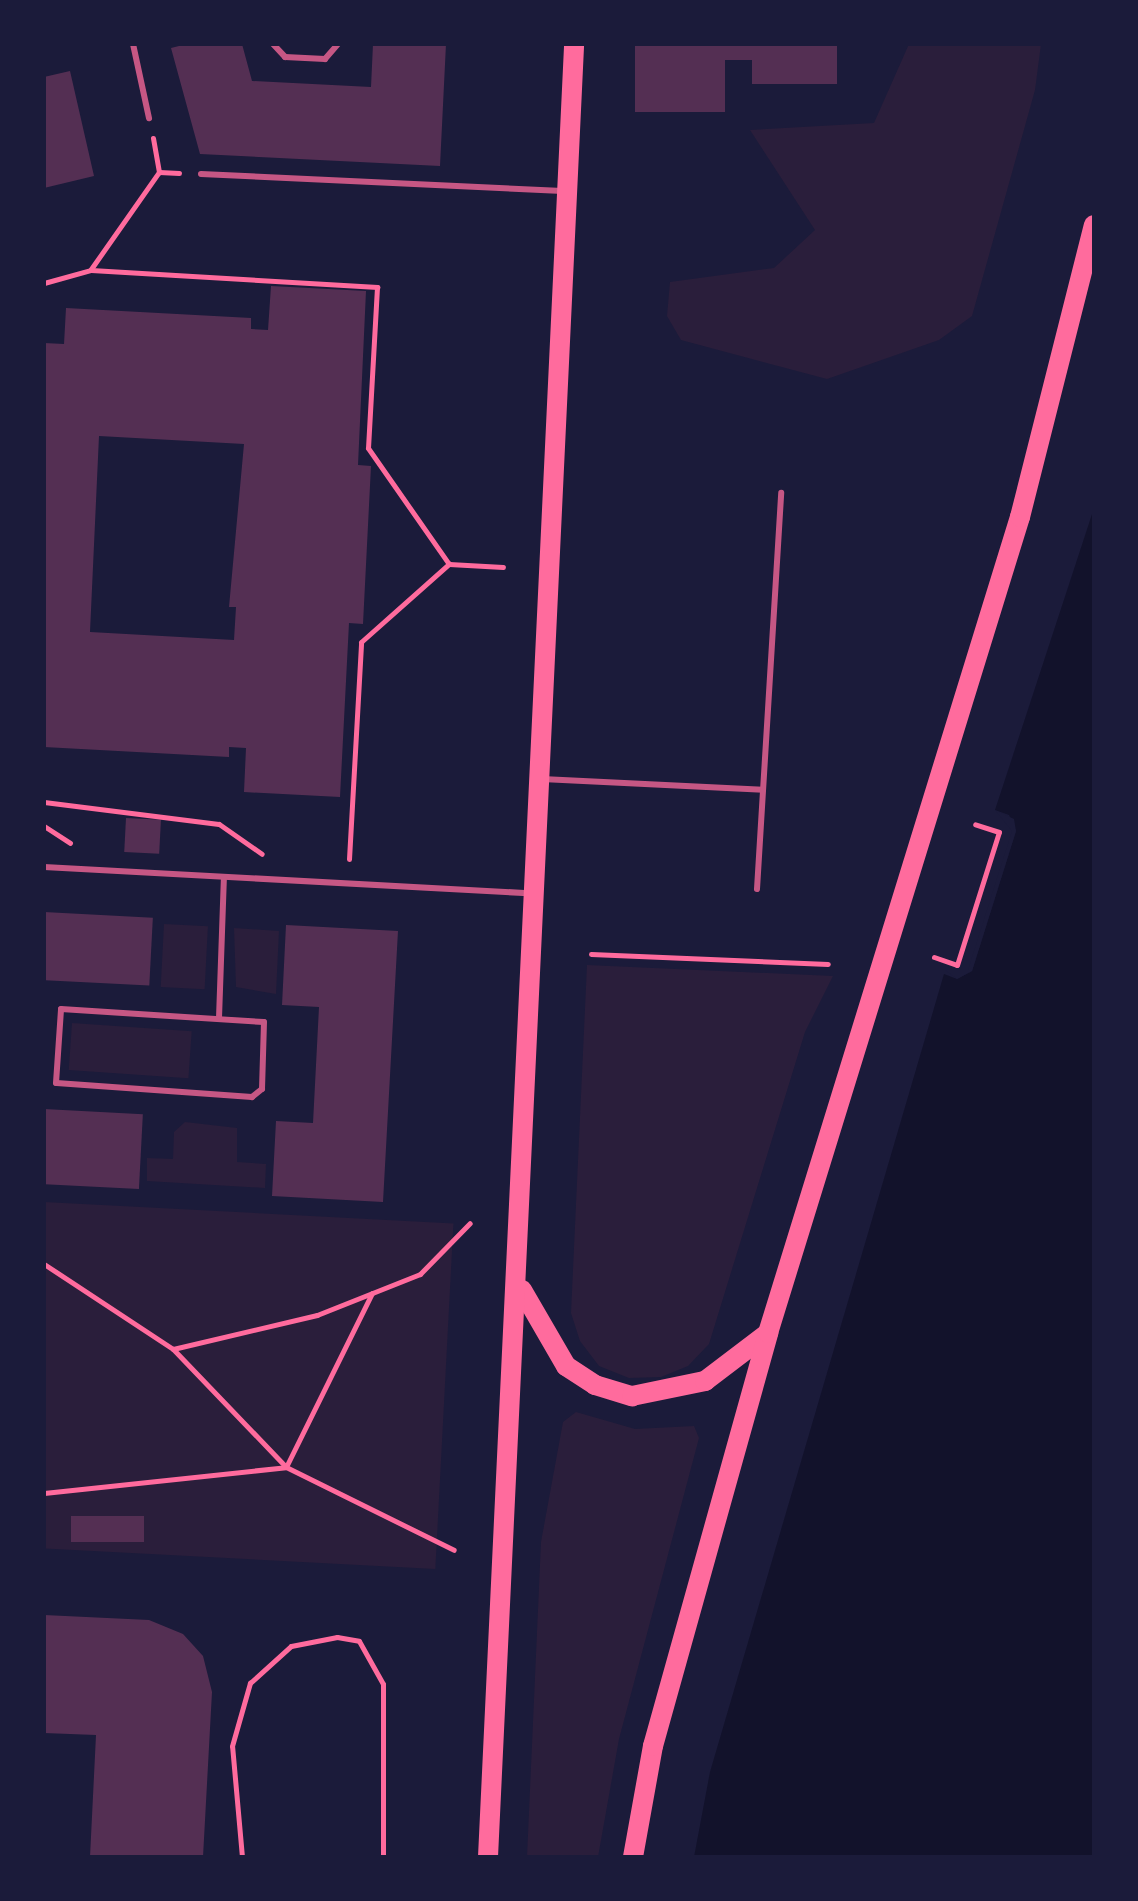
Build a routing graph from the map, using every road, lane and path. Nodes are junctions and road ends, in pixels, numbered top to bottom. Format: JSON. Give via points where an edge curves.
{"nodes":[{"id":1,"x":133,"y":44,"type":"edge"},
{"id":2,"x":273,"y":44,"type":"edge"},
{"id":3,"x":338,"y":44,"type":"edge"},
{"id":4,"x":574,"y":44,"type":"edge"},
{"id":5,"x":149,"y":118,"type":"joint"},
{"id":6,"x":159,"y":172,"type":"junction"},
{"id":7,"x":201,"y":174,"type":"joint"},
{"id":8,"x":571,"y":192,"type":"junction"},
{"id":9,"x":1094,"y":225,"type":"edge"},
{"id":10,"x":91,"y":270,"type":"junction"},
{"id":11,"x":44,"y":283,"type":"edge"},
{"id":12,"x":781,"y":493,"type":"dead end"},
{"id":13,"x":449,"y":564,"type":"junction"},
{"id":14,"x":503,"y":567,"type":"dead end"},
{"id":15,"x":542,"y":779,"type":"junction"},
{"id":16,"x":763,"y":790,"type":"junction"},
{"id":17,"x":44,"y":802,"type":"edge"},
{"id":18,"x":975,"y":824,"type":"dead end"},
{"id":19,"x":44,"y":867,"type":"edge"},
{"id":20,"x":224,"y":878,"type":"junction"},
{"id":21,"x":302,"y":882,"type":"junction"},
{"id":22,"x":347,"y":885,"type":"junction"},
{"id":23,"x":757,"y":889,"type":"dead end"},
{"id":24,"x":536,"y":894,"type":"junction"},
{"id":25,"x":591,"y":954,"type":"dead end"},
{"id":26,"x":934,"y":957,"type":"dead end"},
{"id":27,"x":828,"y":964,"type":"dead end"},
{"id":28,"x":219,"y":1018,"type":"junction"},
{"id":29,"x":470,"y":1223,"type":"dead end"},
{"id":30,"x":44,"y":1264,"type":"edge"},
{"id":31,"x":521,"y":1288,"type":"junction"},
{"id":32,"x":372,"y":1293,"type":"junction"},
{"id":33,"x":768,"y":1333,"type":"junction"},
{"id":34,"x":173,"y":1349,"type":"junction"},
{"id":35,"x":286,"y":1467,"type":"junction"},
{"id":36,"x":44,"y":1493,"type":"edge"},
{"id":37,"x":454,"y":1550,"type":"dead end"},
{"id":38,"x":242,"y":1857,"type":"edge"},
{"id":39,"x":383,"y":1857,"type":"edge"},
{"id":40,"x":488,"y":1857,"type":"edge"},
{"id":41,"x":633,"y":1857,"type":"edge"}],
"edges":[{"from":1,"to":5,"type":"lane"},
{"from":2,"to":3,"type":"lane","via":[[285,57],[325,59]]},
{"from":4,"to":8,"type":"main road"},
{"from":5,"to":6,"type":"path"},
{"from":6,"to":7,"type":"path"},
{"from":6,"to":10,"type":"path"},
{"from":7,"to":8,"type":"lane"},
{"from":8,"to":15,"type":"main road"},
{"from":9,"to":33,"type":"main road","via":[[1024,503]]},
{"from":10,"to":11,"type":"path"},
{"from":10,"to":13,"type":"path","via":[[377,287],[368,448]]},
{"from":12,"to":16,"type":"lane"},
{"from":13,"to":14,"type":"path"},
{"from":13,"to":22,"type":"path","via":[[361,642]]},
{"from":15,"to":16,"type":"lane"},
{"from":15,"to":24,"type":"main road"},
{"from":16,"to":23,"type":"lane"},
{"from":17,"to":21,"type":"path","via":[[219,824]]},
{"from":18,"to":26,"type":"path","via":[[999,832],[957,965]]},
{"from":19,"to":20,"type":"lane"},
{"from":20,"to":21,"type":"lane"},
{"from":20,"to":28,"type":"lane"},
{"from":21,"to":22,"type":"lane"},
{"from":22,"to":24,"type":"lane"},
{"from":24,"to":31,"type":"main road"},
{"from":25,"to":27,"type":"path"},
{"from":28,"to":28,"type":"lane","via":[[61,1009],[56,1083],[259,1095],[264,1022]]},
{"from":29,"to":32,"type":"path","via":[[420,1274]]},
{"from":30,"to":34,"type":"path"},
{"from":31,"to":33,"type":"main road","via":[[566,1366],[595,1385],[632,1396],[705,1381]]},
{"from":31,"to":40,"type":"main road"},
{"from":32,"to":34,"type":"path","via":[[317,1315]]},
{"from":32,"to":35,"type":"path"},
{"from":33,"to":41,"type":"main road","via":[[653,1746]]},
{"from":34,"to":35,"type":"path"},
{"from":35,"to":36,"type":"path"},
{"from":35,"to":37,"type":"path"},
{"from":38,"to":39,"type":"path","via":[[232,1746],[250,1683],[291,1646],[337,1637],[359,1641],[383,1684]]}]}
